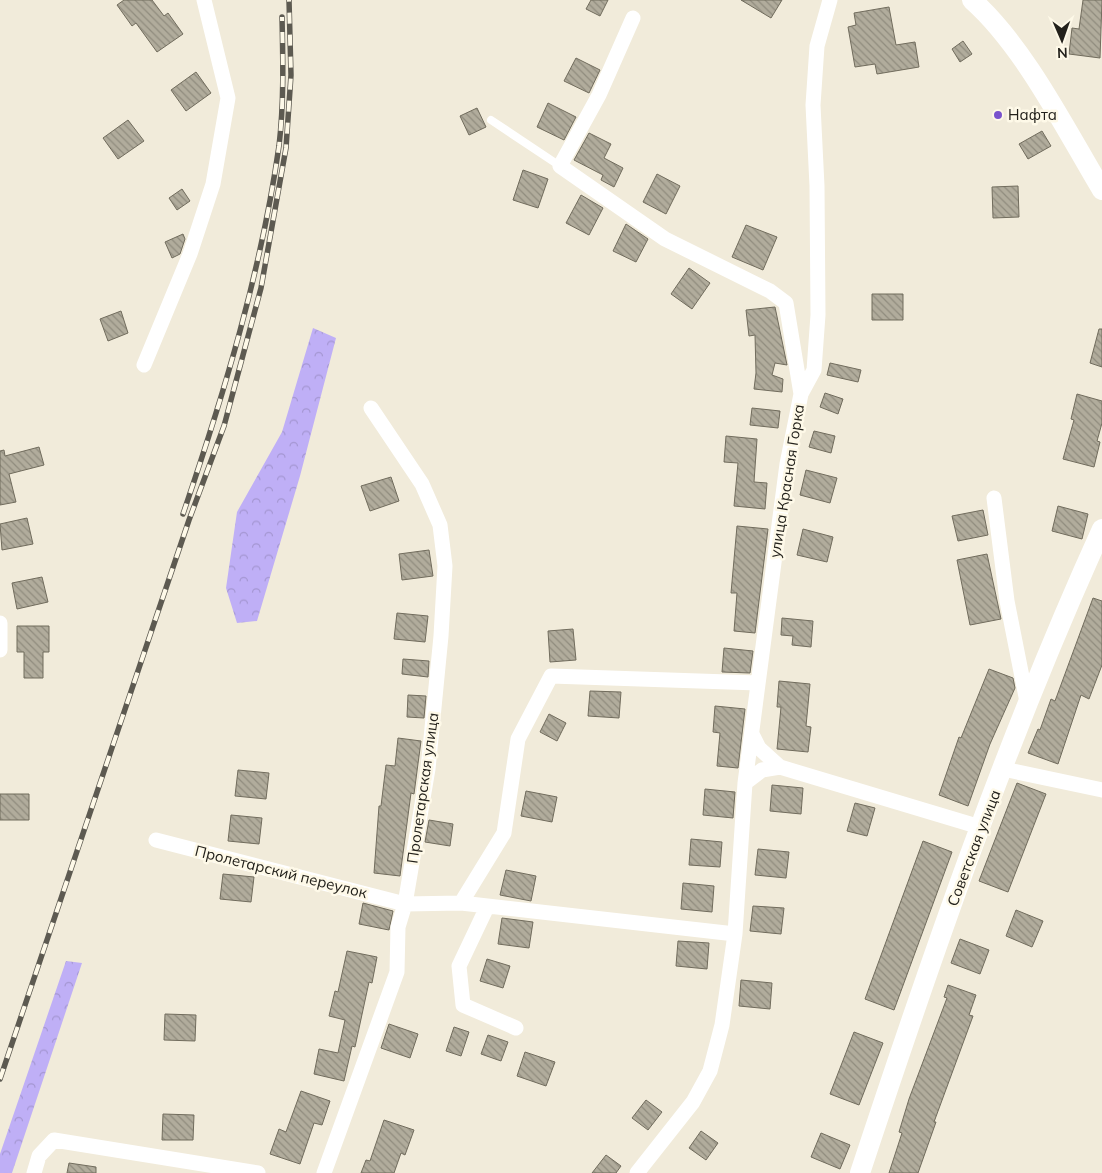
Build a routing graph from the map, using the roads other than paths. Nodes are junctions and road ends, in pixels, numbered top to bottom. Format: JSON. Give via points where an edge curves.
{"nodes":[{"id":1,"x":204,"y":0,"type":"edge"},
{"id":2,"x":830,"y":0,"type":"edge"},
{"id":3,"x":972,"y":0,"type":"edge"},
{"id":4,"x":633,"y":18,"type":"dead end"},
{"id":5,"x":491,"y":120,"type":"dead end"},
{"id":6,"x":560,"y":166,"type":"junction"},
{"id":7,"x":1102,"y":190,"type":"edge"},
{"id":8,"x":144,"y":365,"type":"dead end"},
{"id":9,"x":802,"y":394,"type":"junction"},
{"id":10,"x":371,"y":408,"type":"dead end"},
{"id":11,"x":994,"y":498,"type":"dead end"},
{"id":12,"x":1102,"y":529,"type":"edge"},
{"id":13,"x":0,"y":623,"type":"edge"},
{"id":14,"x":0,"y":650,"type":"edge"},
{"id":15,"x":758,"y":683,"type":"junction"},
{"id":16,"x":1027,"y":702,"type":"junction"},
{"id":17,"x":752,"y":734,"type":"junction"},
{"id":18,"x":780,"y":767,"type":"junction"},
{"id":19,"x":1004,"y":770,"type":"junction"},
{"id":20,"x":745,"y":783,"type":"junction"},
{"id":21,"x":1102,"y":790,"type":"edge"},
{"id":22,"x":980,"y":827,"type":"junction"},
{"id":23,"x":156,"y":840,"type":"dead end"},
{"id":24,"x":462,"y":903,"type":"junction"},
{"id":25,"x":405,"y":904,"type":"junction"},
{"id":26,"x":487,"y":907,"type":"junction"},
{"id":27,"x":735,"y":934,"type":"junction"},
{"id":28,"x":516,"y":1028,"type":"dead end"},
{"id":29,"x":34,"y":1173,"type":"edge"},
{"id":30,"x":258,"y":1173,"type":"edge"},
{"id":31,"x":324,"y":1173,"type":"edge"},
{"id":32,"x":637,"y":1173,"type":"edge"},
{"id":33,"x":860,"y":1173,"type":"edge"}],
"edges":[{"from":1,"to":8,"type":"street","via":[[228,98],[213,184],[190,254]]},
{"from":2,"to":9,"type":"street","name":"улица Красная Горка","via":[[817,46],[813,105],[818,324],[814,370]]},
{"from":3,"to":7,"type":"main road","via":[[988,14],[1036,79]]},
{"from":4,"to":6,"type":"street","via":[[599,95]]},
{"from":5,"to":6,"type":"lane"},
{"from":6,"to":9,"type":"street","via":[[665,239],[770,291],[786,303]]},
{"from":9,"to":15,"type":"street","name":"улица Красная Горка","via":[[787,464]]},
{"from":10,"to":25,"type":"street","name":"Пролетарская улица","via":[[422,484],[440,525],[445,566],[428,769]]},
{"from":11,"to":16,"type":"street","via":[[1007,601]]},
{"from":12,"to":16,"type":"main road","name":"Советская улица"},
{"from":13,"to":14,"type":"street"},
{"from":15,"to":17,"type":"street","name":"улица Красная Горка"},
{"from":15,"to":24,"type":"street","via":[[551,676],[518,739],[504,833]]},
{"from":16,"to":19,"type":"main road","name":"Советская улица"},
{"from":17,"to":18,"type":"street","via":[[760,748]]},
{"from":17,"to":20,"type":"street","name":"улица Красная Горка"},
{"from":18,"to":20,"type":"street","via":[[762,770]]},
{"from":18,"to":22,"type":"street"},
{"from":19,"to":21,"type":"street"},
{"from":19,"to":22,"type":"main road","name":"Советская улица"},
{"from":20,"to":27,"type":"street","name":"улица Красная Горка"},
{"from":22,"to":33,"type":"main road","name":"Советская улица"},
{"from":23,"to":25,"type":"street","name":"Пролетарский переулок"},
{"from":24,"to":25,"type":"street","name":"Пролетарский переулок"},
{"from":24,"to":26,"type":"street","name":"Пролетарский переулок"},
{"from":25,"to":31,"type":"street","name":"Пролетарская улица","via":[[398,927],[397,972]]},
{"from":26,"to":27,"type":"street","name":"Пролетарский переулок"},
{"from":26,"to":28,"type":"street","via":[[459,966],[463,1005]]},
{"from":27,"to":32,"type":"street","via":[[722,1025],[710,1071],[693,1102]]},
{"from":29,"to":30,"type":"street","via":[[39,1156],[54,1140]]}]}
